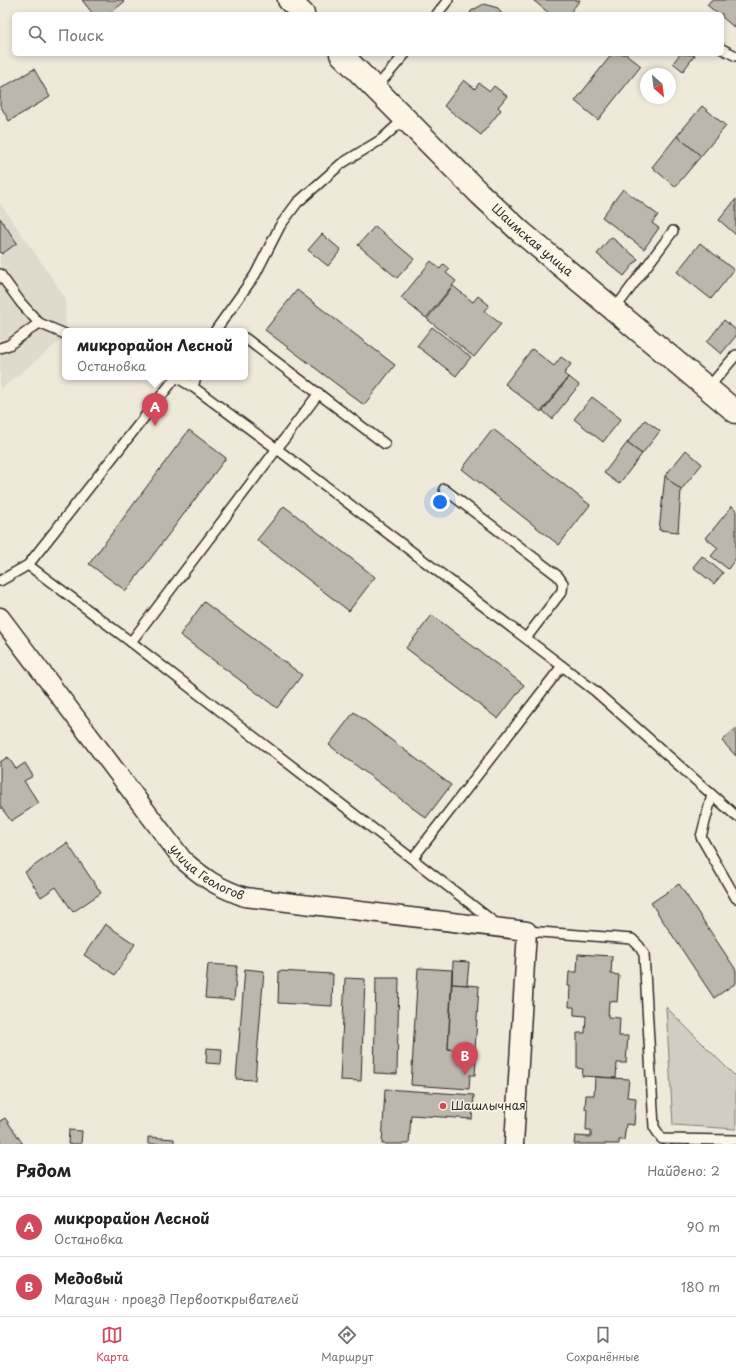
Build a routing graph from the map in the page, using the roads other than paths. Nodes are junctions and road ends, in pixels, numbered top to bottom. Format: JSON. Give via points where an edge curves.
{"nodes":[{"id":1,"x":289,"y":0,"type":"edge"},
{"id":2,"x":448,"y":0,"type":"edge"},
{"id":3,"x":301,"y":12,"type":"edge"},
{"id":4,"x":439,"y":12,"type":"edge"},
{"id":5,"x":724,"y":50,"type":"edge"},
{"id":6,"x":343,"y":56,"type":"edge"},
{"id":7,"x":403,"y":56,"type":"edge"},
{"id":8,"x":736,"y":56,"type":"edge"},
{"id":9,"x":375,"y":89,"type":"junction"},
{"id":10,"x":404,"y":119,"type":"junction"},
{"id":11,"x":673,"y":231,"type":"dead end"},
{"id":12,"x":0,"y":274,"type":"edge"},
{"id":13,"x":614,"y":310,"type":"junction"},
{"id":14,"x":39,"y":323,"type":"junction"},
{"id":15,"x":217,"y":328,"type":"edge"},
{"id":16,"x":62,"y":333,"type":"edge"},
{"id":17,"x":248,"y":340,"type":"edge"},
{"id":18,"x":0,"y":348,"type":"edge"},
{"id":19,"x":736,"y":355,"type":"edge"},
{"id":20,"x":173,"y":380,"type":"edge"},
{"id":21,"x":180,"y":380,"type":"edge"},
{"id":22,"x":195,"y":380,"type":"edge"},
{"id":23,"x":193,"y":387,"type":"junction"},
{"id":24,"x":708,"y":388,"type":"junction"},
{"id":25,"x":319,"y":393,"type":"junction"},
{"id":26,"x":736,"y":412,"type":"edge"},
{"id":27,"x":385,"y":444,"type":"dead end"},
{"id":28,"x":278,"y":449,"type":"junction"},
{"id":29,"x":444,"y":489,"type":"dead end"},
{"id":30,"x":28,"y":565,"type":"junction"},
{"id":31,"x":0,"y":581,"type":"edge"},
{"id":32,"x":0,"y":617,"type":"edge"},
{"id":33,"x":526,"y":638,"type":"junction"},
{"id":34,"x":131,"y":642,"type":"junction"},
{"id":35,"x":562,"y":666,"type":"junction"},
{"id":36,"x":712,"y":795,"type":"junction"},
{"id":37,"x":736,"y":816,"type":"edge"},
{"id":38,"x":413,"y":858,"type":"junction"},
{"id":39,"x":736,"y":898,"type":"edge"},
{"id":40,"x":503,"y":929,"type":"junction"},
{"id":41,"x":527,"y":932,"type":"junction"},
{"id":42,"x":736,"y":1140,"type":"edge"},
{"id":43,"x":514,"y":1144,"type":"edge"}],
"edges":[{"from":1,"to":3,"type":"main road"},
{"from":2,"to":4,"type":"lane"},
{"from":5,"to":8,"type":"lane"},
{"from":6,"to":9,"type":"main road","name":"Шаимская улица"},
{"from":7,"to":9,"type":"lane"},
{"from":9,"to":10,"type":"main road","name":"Шаимская улица"},
{"from":10,"to":13,"type":"main road","name":"Шаимская улица","via":[[486,200]]},
{"from":10,"to":15,"type":"lane","via":[[382,139],[341,164],[297,203],[280,226],[256,275]]},
{"from":11,"to":13,"type":"lane"},
{"from":12,"to":14,"type":"lane","via":[[21,304]]},
{"from":13,"to":24,"type":"main road","name":"Шаимская улица"},
{"from":14,"to":16,"type":"lane"},
{"from":14,"to":18,"type":"lane","via":[[9,345]]},
{"from":17,"to":25,"type":"lane"},
{"from":19,"to":24,"type":"lane"},
{"from":20,"to":30,"type":"lane"},
{"from":21,"to":23,"type":"lane"},
{"from":22,"to":23,"type":"lane"},
{"from":23,"to":28,"type":"lane"},
{"from":24,"to":26,"type":"main road","name":"Шаимская улица"},
{"from":25,"to":27,"type":"lane"},
{"from":25,"to":28,"type":"lane"},
{"from":28,"to":33,"type":"lane"},
{"from":28,"to":34,"type":"lane"},
{"from":29,"to":33,"type":"lane","via":[[558,576],[563,583],[562,591]]},
{"from":30,"to":31,"type":"lane"},
{"from":30,"to":34,"type":"lane"},
{"from":32,"to":40,"type":"street","name":"улица Геологов","via":[[183,860],[204,879],[223,890],[245,897]]},
{"from":33,"to":35,"type":"lane"},
{"from":34,"to":38,"type":"lane"},
{"from":35,"to":36,"type":"lane","via":[[615,707]]},
{"from":35,"to":38,"type":"lane"},
{"from":36,"to":37,"type":"lane"},
{"from":36,"to":39,"type":"lane","via":[[701,837]]},
{"from":38,"to":40,"type":"lane"},
{"from":40,"to":41,"type":"street","name":"улица Геологов"},
{"from":41,"to":42,"type":"lane","via":[[632,939],[644,954],[654,1127],[657,1133],[662,1139]]},
{"from":41,"to":43,"type":"street"}]}
